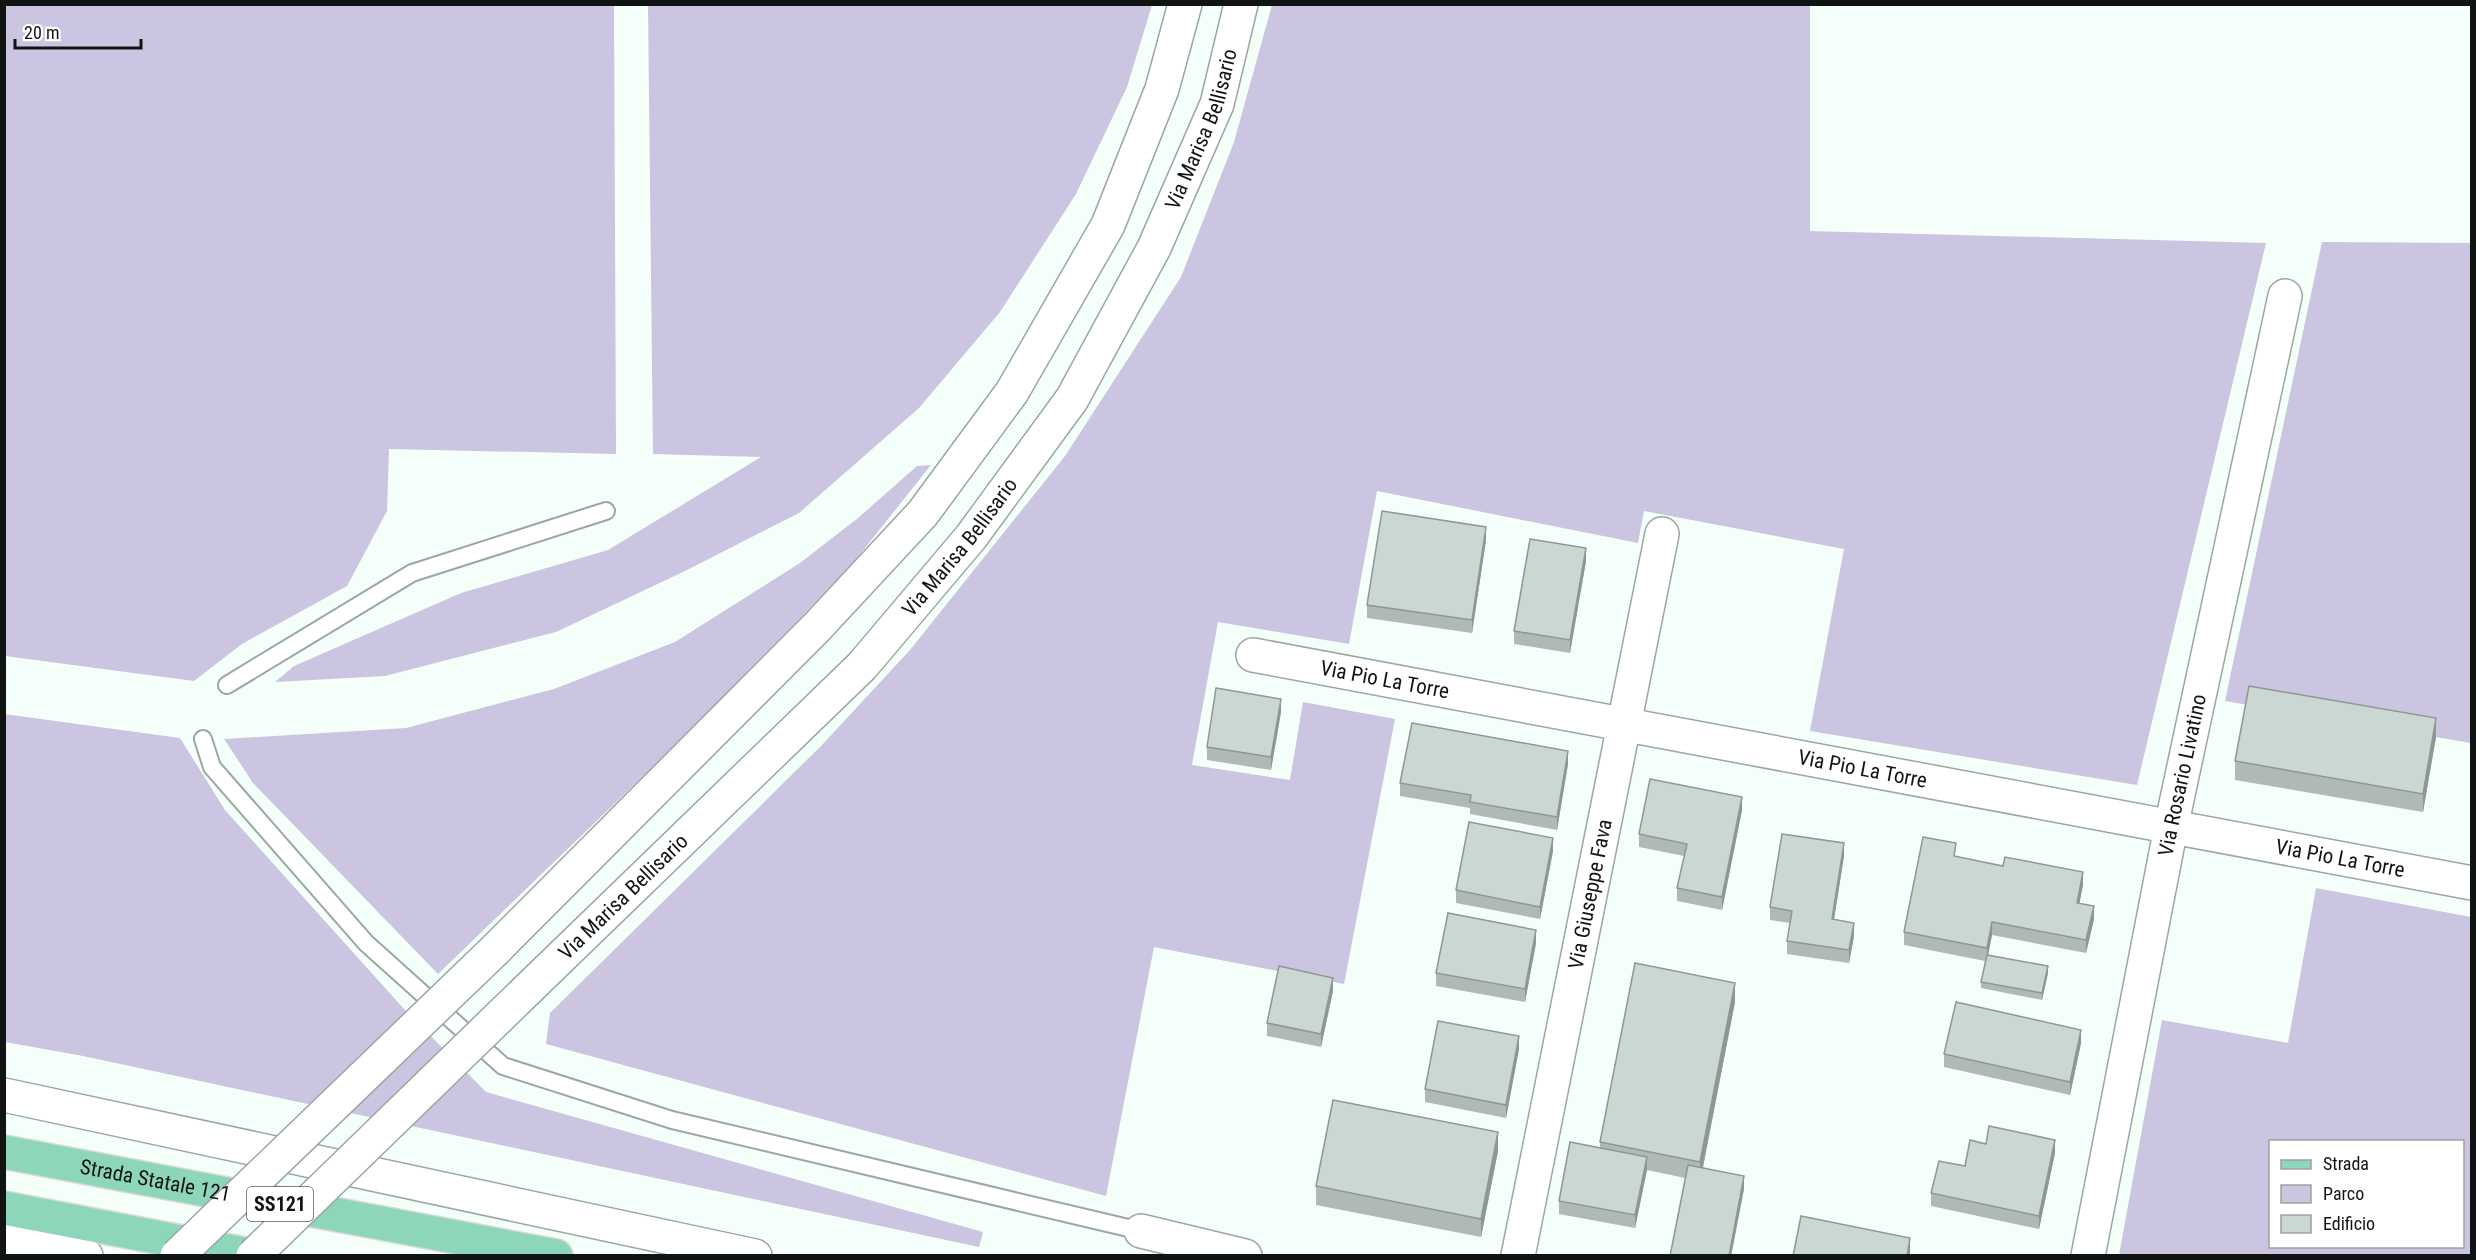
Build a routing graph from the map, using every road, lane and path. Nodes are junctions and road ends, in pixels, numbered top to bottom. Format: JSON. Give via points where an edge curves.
{"nodes":[{"id":1,"x":1185,"y":4,"type":"edge"},
{"id":2,"x":1241,"y":4,"type":"edge"},
{"id":3,"x":2285,"y":296,"type":"dead end"},
{"id":4,"x":606,"y":511,"type":"dead end"},
{"id":5,"x":1662,"y":534,"type":"dead end"},
{"id":6,"x":1253,"y":655,"type":"dead end"},
{"id":7,"x":227,"y":685,"type":"dead end"},
{"id":8,"x":1624,"y":725,"type":"junction"},
{"id":9,"x":203,"y":739,"type":"dead end"},
{"id":10,"x":2171,"y":827,"type":"junction"},
{"id":11,"x":2472,"y":883,"type":"edge"},
{"id":12,"x":4,"y":1095,"type":"edge"},
{"id":13,"x":4,"y":1152,"type":"edge"},
{"id":14,"x":4,"y":1208,"type":"edge"},
{"id":15,"x":1141,"y":1231,"type":"joint"},
{"id":16,"x":4,"y":1241,"type":"edge"},
{"id":17,"x":86,"y":1256,"type":"edge"},
{"id":18,"x":177,"y":1256,"type":"edge"},
{"id":19,"x":254,"y":1256,"type":"edge"},
{"id":20,"x":555,"y":1256,"type":"edge"},
{"id":21,"x":755,"y":1256,"type":"edge"},
{"id":22,"x":1245,"y":1256,"type":"edge"},
{"id":23,"x":1518,"y":1256,"type":"edge"},
{"id":24,"x":2088,"y":1256,"type":"edge"}],
"edges":[{"from":1,"to":18,"type":"main road","bridge":true,"via":[[1162,89],[1108,225],[1012,392],[923,513],[817,627],[495,950]]},
{"from":2,"to":19,"type":"main road","name":"Via Marisa Bellisario","bridge":true,"via":[[1217,104],[1154,249],[1072,399],[971,537],[862,666]]},
{"from":3,"to":10,"type":"main road","name":"Via Rosario Livatino"},
{"from":4,"to":7,"type":"lane","via":[[412,573]]},
{"from":5,"to":8,"type":"main road","name":"Via Giuseppe Fava"},
{"from":6,"to":8,"type":"main road","name":"Via Pio La Torre"},
{"from":8,"to":10,"type":"main road","name":"Via Pio La Torre"},
{"from":8,"to":23,"type":"main road","name":"Via Giuseppe Fava"},
{"from":9,"to":15,"type":"lane","via":[[212,766],[366,943],[503,1065],[672,1120]]},
{"from":10,"to":11,"type":"main road","name":"Via Pio La Torre"},
{"from":10,"to":24,"type":"main road","name":"Via Rosario Livatino"},
{"from":12,"to":21,"type":"main road"},
{"from":13,"to":20,"type":"main road","name":"Strada Statale 121","number":"SS121"},
{"from":14,"to":19,"type":"main road"},
{"from":15,"to":22,"type":"main road"},
{"from":16,"to":17,"type":"main road"}]}
